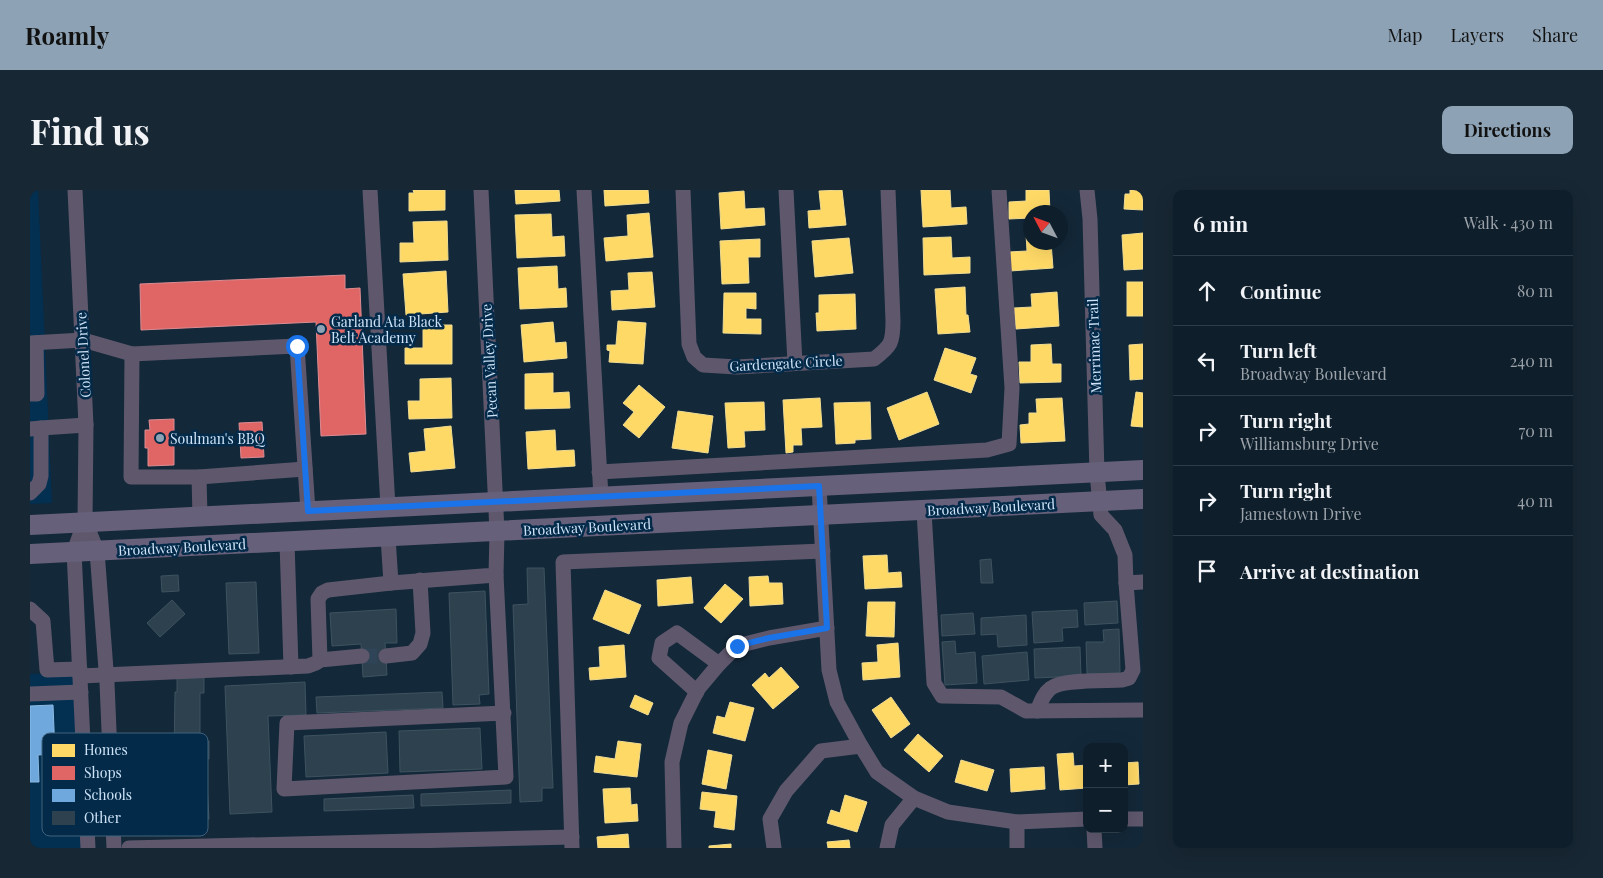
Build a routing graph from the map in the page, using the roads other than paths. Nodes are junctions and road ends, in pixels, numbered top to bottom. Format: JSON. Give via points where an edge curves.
{"nodes":[{"id":1,"x":75,"y":190,"type":"edge"},
{"id":2,"x":370,"y":190,"type":"edge"},
{"id":3,"x":481,"y":190,"type":"edge"},
{"id":4,"x":584,"y":190,"type":"edge"},
{"id":5,"x":683,"y":190,"type":"edge"},
{"id":6,"x":786,"y":190,"type":"edge"},
{"id":7,"x":888,"y":190,"type":"edge"},
{"id":8,"x":998,"y":190,"type":"edge"},
{"id":9,"x":1087,"y":190,"type":"edge"},
{"id":10,"x":83,"y":340,"type":"junction"},
{"id":11,"x":33,"y":343,"type":"edge"},
{"id":12,"x":132,"y":354,"type":"junction"},
{"id":13,"x":795,"y":363,"type":"junction"},
{"id":14,"x":30,"y":394,"type":"edge"},
{"id":15,"x":86,"y":425,"type":"junction"},
{"id":16,"x":35,"y":428,"type":"edge"},
{"id":17,"x":306,"y":469,"type":"junction"},
{"id":18,"x":1143,"y":470,"type":"edge"},
{"id":19,"x":599,"y":472,"type":"junction"},
{"id":20,"x":1098,"y":473,"type":"junction"},
{"id":21,"x":199,"y":477,"type":"junction"},
{"id":22,"x":819,"y":486,"type":"junction"},
{"id":23,"x":30,"y":494,"type":"edge"},
{"id":24,"x":600,"y":497,"type":"junction"},
{"id":25,"x":1143,"y":499,"type":"edge"},
{"id":26,"x":1099,"y":501,"type":"junction"},
{"id":27,"x":495,"y":502,"type":"junction"},
{"id":28,"x":388,"y":507,"type":"junction"},
{"id":29,"x":308,"y":511,"type":"junction"},
{"id":30,"x":924,"y":511,"type":"junction"},
{"id":31,"x":287,"y":512,"type":"junction"},
{"id":32,"x":200,"y":516,"type":"junction"},
{"id":33,"x":822,"y":516,"type":"junction"},
{"id":34,"x":85,"y":521,"type":"junction"},
{"id":35,"x":30,"y":525,"type":"edge"},
{"id":36,"x":497,"y":532,"type":"junction"},
{"id":37,"x":388,"y":536,"type":"junction"},
{"id":38,"x":287,"y":542,"type":"junction"},
{"id":39,"x":97,"y":551,"type":"junction"},
{"id":40,"x":823,"y":551,"type":"junction"},
{"id":41,"x":74,"y":552,"type":"junction"},
{"id":42,"x":30,"y":554,"type":"edge"},
{"id":43,"x":496,"y":575,"type":"junction"},
{"id":44,"x":420,"y":580,"type":"junction"},
{"id":45,"x":1143,"y":582,"type":"edge"},
{"id":46,"x":391,"y":583,"type":"junction"},
{"id":47,"x":1126,"y":583,"type":"junction"},
{"id":48,"x":30,"y":609,"type":"edge"},
{"id":49,"x":827,"y":628,"type":"junction"},
{"id":50,"x":362,"y":656,"type":"tunnel mouth"},
{"id":51,"x":386,"y":656,"type":"tunnel mouth"},
{"id":52,"x":320,"y":660,"type":"junction"},
{"id":53,"x":719,"y":664,"type":"junction"},
{"id":54,"x":291,"y":667,"type":"junction"},
{"id":55,"x":80,"y":673,"type":"junction"},
{"id":56,"x":106,"y":674,"type":"junction"},
{"id":57,"x":81,"y":692,"type":"junction"},
{"id":58,"x":697,"y":692,"type":"junction"},
{"id":59,"x":30,"y":694,"type":"edge"},
{"id":60,"x":1143,"y":710,"type":"edge"},
{"id":61,"x":1037,"y":711,"type":"junction"},
{"id":62,"x":504,"y":713,"type":"junction"},
{"id":63,"x":83,"y":733,"type":"edge"},
{"id":64,"x":109,"y":733,"type":"edge"},
{"id":65,"x":861,"y":746,"type":"junction"},
{"id":66,"x":914,"y":798,"type":"junction"},
{"id":67,"x":1128,"y":818,"type":"edge"},
{"id":68,"x":1083,"y":819,"type":"edge"},
{"id":69,"x":1143,"y":819,"type":"edge"},
{"id":70,"x":1017,"y":822,"type":"junction"},
{"id":71,"x":1094,"y":833,"type":"edge"},
{"id":72,"x":572,"y":843,"type":"edge"},
{"id":73,"x":129,"y":848,"type":"edge"},
{"id":74,"x":674,"y":848,"type":"edge"},
{"id":75,"x":774,"y":848,"type":"edge"},
{"id":76,"x":888,"y":848,"type":"edge"},
{"id":77,"x":1017,"y":848,"type":"edge"},
{"id":78,"x":1095,"y":848,"type":"edge"}],
"edges":[{"from":1,"to":10,"type":"street","name":"Colonel Drive"},
{"from":2,"to":28,"type":"street"},
{"from":3,"to":27,"type":"street","name":"Pecan Valley Drive"},
{"from":4,"to":19,"type":"street"},
{"from":5,"to":13,"type":"street","name":"Gardengate Circle","via":[[689,344],[694,357],[703,365],[737,367]]},
{"from":6,"to":13,"type":"street"},
{"from":7,"to":13,"type":"street","name":"Gardengate Circle","via":[[893,338],[886,350],[874,359]]},
{"from":8,"to":19,"type":"street","via":[[1012,388],[1009,444],[987,450]]},
{"from":9,"to":20,"type":"street","name":"Merrimac Trail"},
{"from":10,"to":11,"type":"street"},
{"from":10,"to":12,"type":"street"},
{"from":10,"to":15,"type":"street","name":"Colonel Drive"},
{"from":11,"to":14,"type":"street","via":[[37,394]]},
{"from":12,"to":17,"type":"street","via":[[297,346]]},
{"from":12,"to":21,"type":"street","via":[[131,477]]},
{"from":15,"to":16,"type":"street"},
{"from":15,"to":34,"type":"street","name":"Colonel Drive"},
{"from":16,"to":23,"type":"street","via":[[41,476]]},
{"from":17,"to":21,"type":"street"},
{"from":17,"to":29,"type":"street"},
{"from":18,"to":20,"type":"main road","name":"Broadway Boulevard"},
{"from":19,"to":24,"type":"street"},
{"from":20,"to":22,"type":"main road","name":"Broadway Boulevard"},
{"from":20,"to":26,"type":"street","name":"Merrimac Trail"},
{"from":21,"to":32,"type":"street"},
{"from":22,"to":24,"type":"main road","name":"Broadway Boulevard"},
{"from":22,"to":33,"type":"street"},
{"from":24,"to":27,"type":"main road","name":"Broadway Boulevard"},
{"from":25,"to":26,"type":"main road","name":"Broadway Boulevard"},
{"from":26,"to":30,"type":"main road","name":"Broadway Boulevard"},
{"from":26,"to":47,"type":"street","via":[[1101,514],[1115,530],[1125,554]]},
{"from":27,"to":28,"type":"main road","name":"Broadway Boulevard"},
{"from":27,"to":36,"type":"street","name":"Pecan Valley Drive"},
{"from":28,"to":29,"type":"main road","name":"Broadway Boulevard"},
{"from":29,"to":31,"type":"main road","name":"Broadway Boulevard"},
{"from":30,"to":33,"type":"main road","name":"Broadway Boulevard"},
{"from":30,"to":61,"type":"street","via":[[934,683],[942,696],[1001,697],[1026,711]]},
{"from":31,"to":32,"type":"main road","name":"Broadway Boulevard"},
{"from":31,"to":38,"type":"main road"},
{"from":32,"to":34,"type":"main road","name":"Broadway Boulevard"},
{"from":33,"to":36,"type":"main road","name":"Broadway Boulevard"},
{"from":33,"to":40,"type":"street"},
{"from":34,"to":35,"type":"main road","name":"Broadway Boulevard"},
{"from":34,"to":39,"type":"street","name":"Colonel Drive"},
{"from":34,"to":41,"type":"street","name":"Colonel Drive"},
{"from":36,"to":37,"type":"main road","name":"Broadway Boulevard"},
{"from":36,"to":43,"type":"street","name":"Pecan Valley Drive"},
{"from":37,"to":38,"type":"main road","name":"Broadway Boulevard"},
{"from":37,"to":46,"type":"street"},
{"from":38,"to":39,"type":"main road","name":"Broadway Boulevard"},
{"from":38,"to":54,"type":"street"},
{"from":39,"to":41,"type":"main road","name":"Broadway Boulevard"},
{"from":39,"to":56,"type":"street","name":"Colonel Drive"},
{"from":40,"to":49,"type":"street"},
{"from":40,"to":72,"type":"street","via":[[563,562]]},
{"from":41,"to":42,"type":"main road","name":"Broadway Boulevard"},
{"from":41,"to":55,"type":"street","name":"Colonel Drive"},
{"from":43,"to":44,"type":"street"},
{"from":43,"to":62,"type":"street","name":"Pecan Valley Drive"},
{"from":44,"to":46,"type":"street"},
{"from":44,"to":51,"type":"street","via":[[423,633],[420,644],[412,653]]},
{"from":45,"to":47,"type":"street"},
{"from":46,"to":52,"type":"street","via":[[322,593],[318,599]]},
{"from":47,"to":61,"type":"street","via":[[1133,670],[1129,678],[1064,683],[1052,687]]},
{"from":48,"to":55,"type":"street","via":[[43,621],[46,670]]},
{"from":49,"to":53,"type":"street","via":[[737,646]]},
{"from":49,"to":65,"type":"street","via":[[829,670],[837,702]]},
{"from":50,"to":52,"type":"street"},
{"from":52,"to":54,"type":"street","via":[[308,666]]},
{"from":53,"to":58,"type":"street"},
{"from":53,"to":58,"type":"street","via":[[677,634],[662,643],[659,658]]},
{"from":54,"to":56,"type":"street"},
{"from":55,"to":56,"type":"street"},
{"from":55,"to":57,"type":"street","name":"Colonel Drive"},
{"from":56,"to":64,"type":"street","name":"Colonel Drive"},
{"from":57,"to":59,"type":"street"},
{"from":57,"to":63,"type":"street","name":"Colonel Drive"},
{"from":58,"to":74,"type":"street","via":[[680,723],[672,762]]},
{"from":60,"to":61,"type":"street"},
{"from":62,"to":62,"type":"street","name":"Pecan Valley Drive","via":[[506,777],[284,789],[288,723]]},
{"from":65,"to":66,"type":"street","via":[[877,772]]},
{"from":65,"to":75,"type":"street","via":[[821,751],[786,791],[770,819]]},
{"from":66,"to":70,"type":"street","via":[[948,812]]},
{"from":66,"to":76,"type":"street","via":[[892,825]]},
{"from":67,"to":69,"type":"street"},
{"from":68,"to":70,"type":"street"},
{"from":70,"to":77,"type":"street"},
{"from":71,"to":78,"type":"street"},
{"from":72,"to":73,"type":"street"}]}
